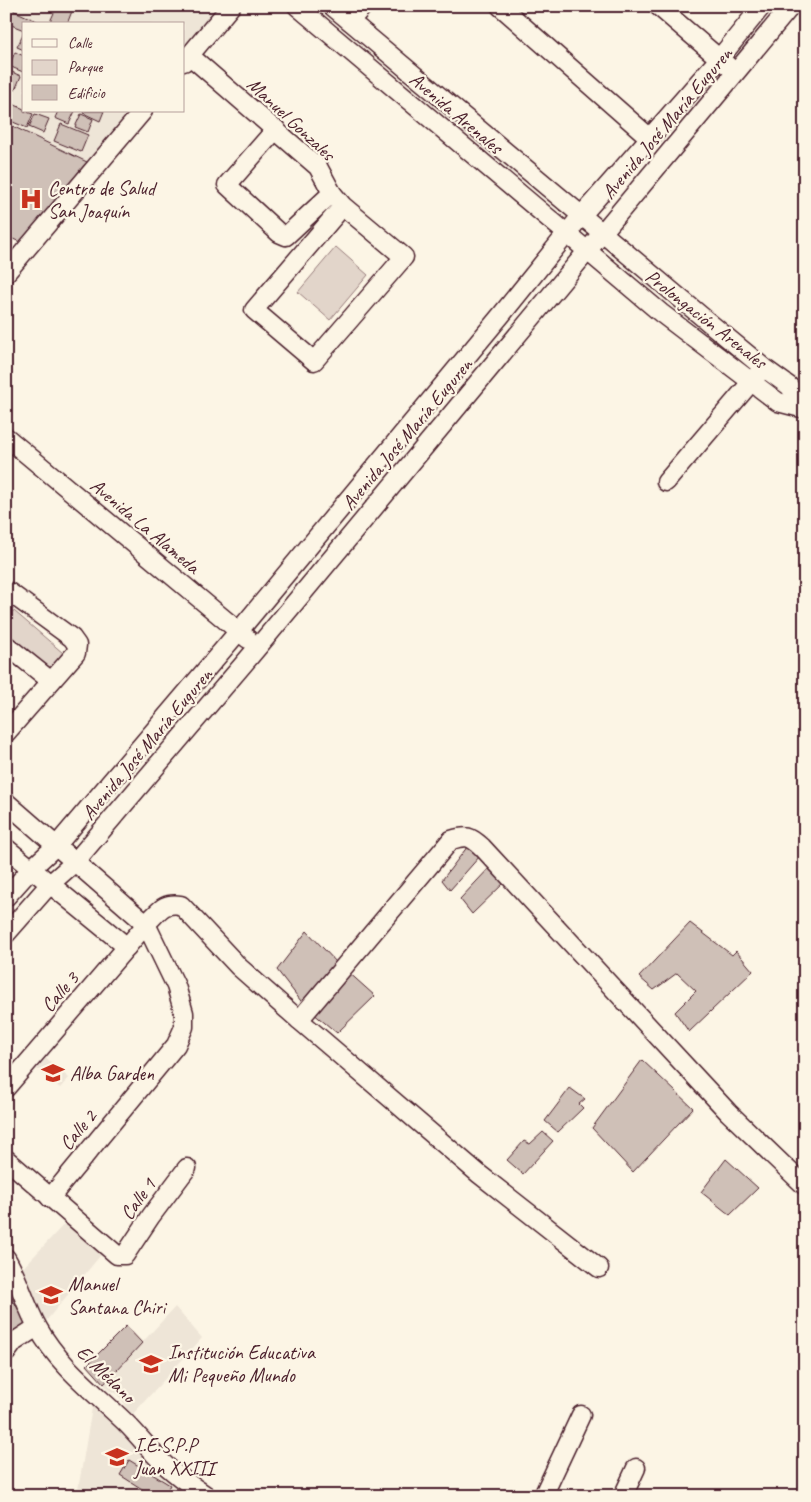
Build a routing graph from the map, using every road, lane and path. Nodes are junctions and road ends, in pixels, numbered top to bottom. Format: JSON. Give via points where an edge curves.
{"nodes":[{"id":1,"x":231,"y":6,"type":"edge"},
{"id":2,"x":297,"y":6,"type":"edge"},
{"id":3,"x":332,"y":6,"type":"edge"},
{"id":4,"x":363,"y":6,"type":"edge"},
{"id":5,"x":500,"y":6,"type":"edge"},
{"id":6,"x":658,"y":6,"type":"edge"},
{"id":7,"x":762,"y":6,"type":"edge"},
{"id":8,"x":791,"y":6,"type":"edge"},
{"id":9,"x":350,"y":21,"type":"junction"},
{"id":10,"x":187,"y":59,"type":"edge"},
{"id":11,"x":719,"y":59,"type":"junction"},
{"id":12,"x":736,"y":73,"type":"junction"},
{"id":13,"x":142,"y":112,"type":"edge"},
{"id":14,"x":276,"y":129,"type":"junction"},
{"id":15,"x":650,"y":138,"type":"junction"},
{"id":16,"x":332,"y":193,"type":"junction"},
{"id":17,"x":343,"y":206,"type":"junction"},
{"id":18,"x":581,"y":216,"type":"junction"},
{"id":19,"x":566,"y":234,"type":"junction"},
{"id":20,"x":602,"y":234,"type":"junction"},
{"id":21,"x":587,"y":251,"type":"junction"},
{"id":22,"x":6,"y":273,"type":"edge"},
{"id":23,"x":764,"y":368,"type":"junction"},
{"id":24,"x":751,"y":382,"type":"junction"},
{"id":25,"x":805,"y":408,"type":"edge"},
{"id":26,"x":6,"y":437,"type":"edge"},
{"id":27,"x":666,"y":482,"type":"dead end"},
{"id":28,"x":6,"y":596,"type":"edge"},
{"id":29,"x":238,"y":632,"type":"junction"},
{"id":30,"x":6,"y":645,"type":"edge"},
{"id":31,"x":258,"y":647,"type":"junction"},
{"id":32,"x":51,"y":681,"type":"junction"},
{"id":33,"x":6,"y":733,"type":"edge"},
{"id":34,"x":6,"y":802,"type":"edge"},
{"id":35,"x":57,"y":845,"type":"junction"},
{"id":36,"x":6,"y":848,"type":"edge"},
{"id":37,"x":75,"y":862,"type":"junction"},
{"id":38,"x":32,"y":868,"type":"junction"},
{"id":39,"x":50,"y":884,"type":"junction"},
{"id":40,"x":6,"y":897,"type":"edge"},
{"id":41,"x":146,"y":924,"type":"junction"},
{"id":42,"x":6,"y":934,"type":"edge"},
{"id":43,"x":126,"y":947,"type":"junction"},
{"id":44,"x":299,"y":1020,"type":"junction"},
{"id":45,"x":6,"y":1088,"type":"edge"},
{"id":46,"x":6,"y":1160,"type":"edge"},
{"id":47,"x":187,"y":1168,"type":"dead end"},
{"id":48,"x":805,"y":1186,"type":"edge"},
{"id":49,"x":50,"y":1198,"type":"junction"},
{"id":50,"x":6,"y":1258,"type":"edge"},
{"id":51,"x":599,"y":1268,"type":"dead end"},
{"id":52,"x":37,"y":1327,"type":"junction"},
{"id":53,"x":6,"y":1353,"type":"edge"},
{"id":54,"x":581,"y":1415,"type":"dead end"},
{"id":55,"x":636,"y":1468,"type":"dead end"},
{"id":56,"x":207,"y":1496,"type":"edge"},
{"id":57,"x":543,"y":1496,"type":"edge"},
{"id":58,"x":623,"y":1496,"type":"edge"}],
"edges":[{"from":1,"to":10,"type":"street"},
{"from":2,"to":19,"type":"street","name":"Avenida Arenales"},
{"from":3,"to":9,"type":"street","name":"Avenida Arenales"},
{"from":4,"to":9,"type":"street"},
{"from":5,"to":15,"type":"street"},
{"from":6,"to":11,"type":"street"},
{"from":7,"to":11,"type":"street","name":"Avenida José María Euguren"},
{"from":8,"to":12,"type":"street","name":"Avenida José María Euguren"},
{"from":9,"to":18,"type":"street","name":"Avenida Arenales"},
{"from":10,"to":14,"type":"street","name":"Manuel Gonzales"},
{"from":11,"to":12,"type":"street"},
{"from":11,"to":15,"type":"street","name":"Avenida José María Euguren"},
{"from":12,"to":20,"type":"street","name":"Avenida José María Euguren"},
{"from":13,"to":22,"type":"street"},
{"from":14,"to":16,"type":"street","name":"Manuel Gonzales","via":[[318,167]]},
{"from":14,"to":16,"type":"street","via":[[227,185],[286,236]]},
{"from":15,"to":18,"type":"street","name":"Avenida José María Euguren"},
{"from":16,"to":17,"type":"street","name":"Manuel Gonzales"},
{"from":17,"to":17,"type":"street","name":"Manuel Gonzales","via":[[404,257],[314,361],[254,310]]},
{"from":18,"to":19,"type":"street","name":"Avenida José María Euguren"},
{"from":18,"to":20,"type":"street","name":"Avenida Arenales"},
{"from":19,"to":21,"type":"street","name":"Avenida Arenales"},
{"from":19,"to":29,"type":"street","name":"Avenida José María Euguren"},
{"from":20,"to":21,"type":"street","name":"Avenida José María Euguren"},
{"from":20,"to":23,"type":"street","name":"Prolongación Arenales"},
{"from":21,"to":24,"type":"street","name":"Prolongación Arenales","via":[[660,313]]},
{"from":21,"to":31,"type":"street","name":"Avenida José María Euguren"},
{"from":23,"to":24,"type":"street"},
{"from":23,"to":25,"type":"street","name":"Prolongación Arenales","via":[[789,386]]},
{"from":24,"to":25,"type":"street","name":"Prolongación Arenales","via":[[778,402]]},
{"from":24,"to":27,"type":"street"},
{"from":26,"to":29,"type":"street","name":"Avenida La Alameda"},
{"from":28,"to":32,"type":"street","via":[[9,592],[77,645],[76,653]]},
{"from":29,"to":31,"type":"street","name":"Avenida La Alameda"},
{"from":29,"to":35,"type":"street","name":"Avenida José María Euguren"},
{"from":30,"to":32,"type":"street"},
{"from":31,"to":37,"type":"street","name":"Avenida José María Euguren"},
{"from":32,"to":33,"type":"street"},
{"from":34,"to":35,"type":"street"},
{"from":35,"to":37,"type":"street"},
{"from":35,"to":38,"type":"street","name":"Avenida José María Euguren"},
{"from":36,"to":38,"type":"street"},
{"from":37,"to":39,"type":"street","name":"Avenida José María Euguren"},
{"from":37,"to":41,"type":"street"},
{"from":38,"to":39,"type":"street"},
{"from":38,"to":40,"type":"street","name":"Avenida José María Euguren"},
{"from":39,"to":42,"type":"street","name":"Avenida José María Euguren"},
{"from":39,"to":43,"type":"street"},
{"from":41,"to":43,"type":"street","name":"Calle 3"},
{"from":41,"to":44,"type":"street","name":"Calle 3","via":[[166,905],[181,906],[238,966]]},
{"from":41,"to":49,"type":"street","name":"Calle 2","via":[[176,986],[184,1013],[184,1027],[176,1045]]},
{"from":43,"to":45,"type":"street","name":"Calle 3"},
{"from":44,"to":48,"type":"street","via":[[451,840],[464,836],[474,839],[728,1112]]},
{"from":44,"to":51,"type":"street","name":"Calle 3","via":[[479,1174]]},
{"from":46,"to":49,"type":"street"},
{"from":47,"to":49,"type":"street","name":"Calle 1","via":[[125,1255],[117,1254]]},
{"from":50,"to":52,"type":"street","name":"El Médano","via":[[17,1276]]},
{"from":52,"to":53,"type":"street","via":[[14,1342]]},
{"from":52,"to":56,"type":"street","name":"El Médano","via":[[75,1376],[174,1473]]},
{"from":54,"to":57,"type":"street"},
{"from":55,"to":58,"type":"street"}]}
